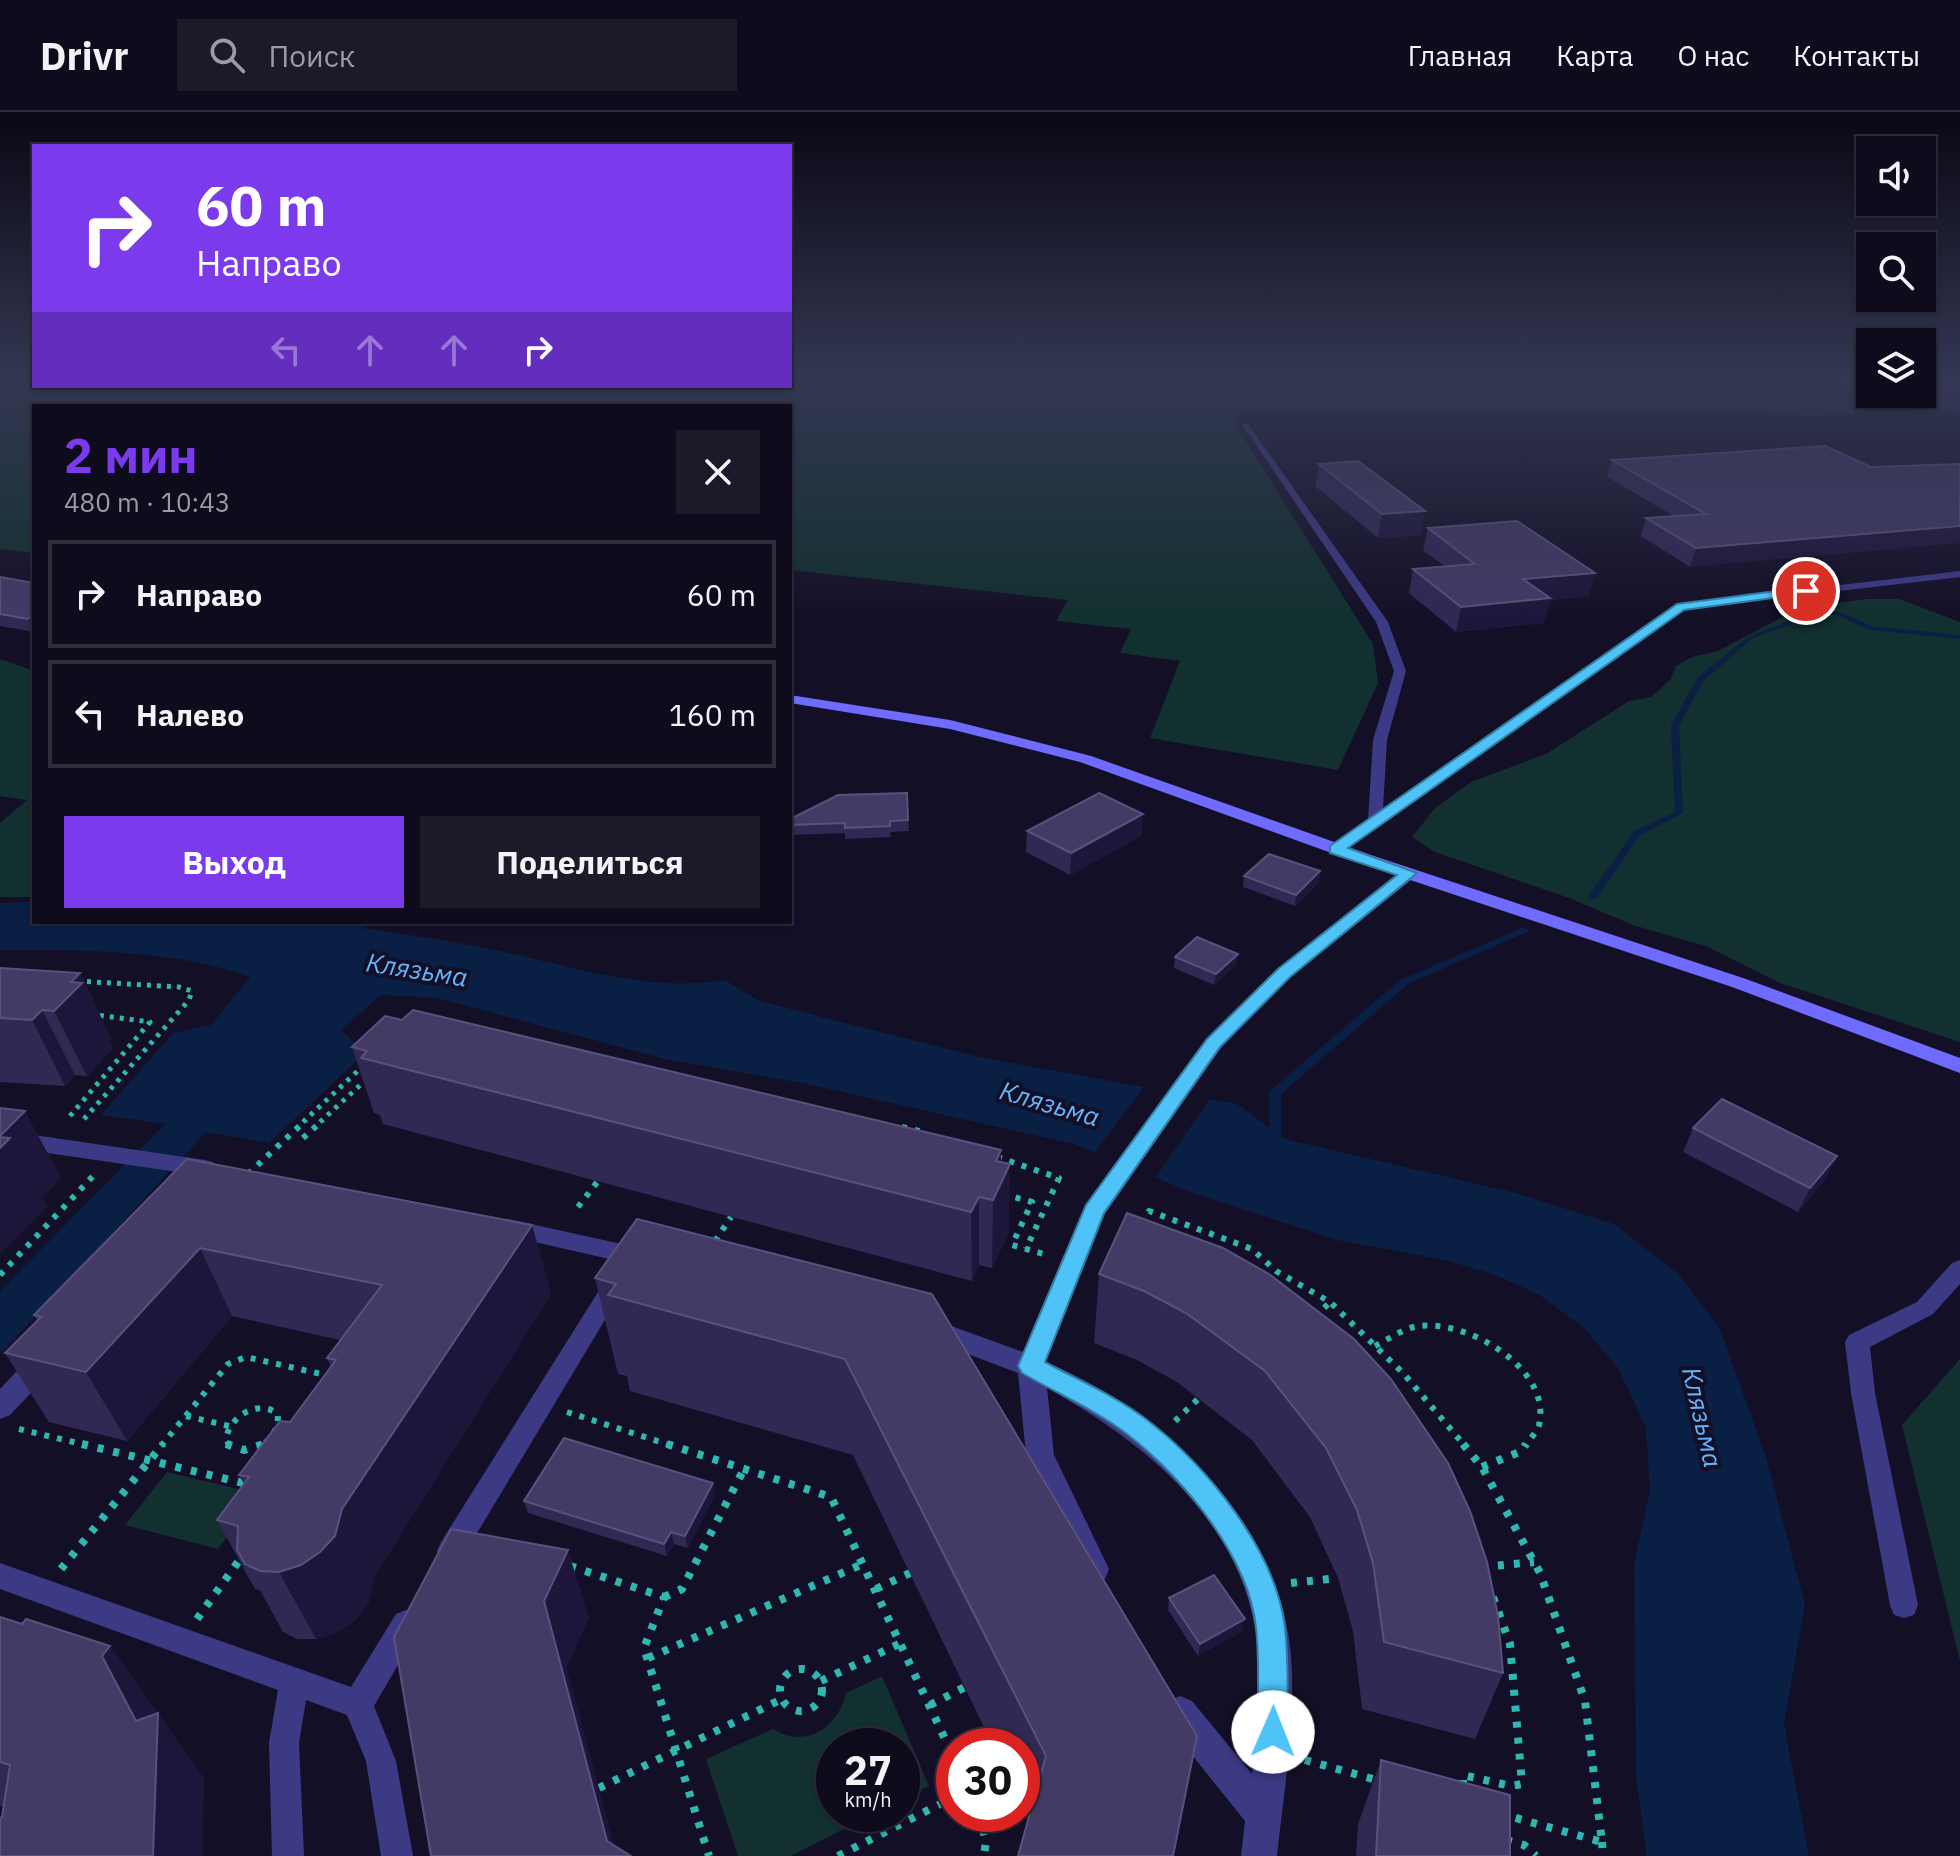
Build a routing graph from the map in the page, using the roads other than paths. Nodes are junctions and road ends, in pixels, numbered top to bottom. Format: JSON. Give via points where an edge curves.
{"nodes":[{"id":1,"x":1268,"y":458,"type":"edge"},
{"id":2,"x":1960,"y":574,"type":"edge"},
{"id":3,"x":792,"y":699,"type":"edge"},
{"id":4,"x":1375,"y":822,"type":"junction"},
{"id":5,"x":1336,"y":849,"type":"junction"},
{"id":6,"x":1409,"y":873,"type":"junction"},
{"id":7,"x":1960,"y":1066,"type":"edge"},
{"id":8,"x":0,"y":1138,"type":"edge"},
{"id":9,"x":219,"y":1170,"type":"junction"},
{"id":10,"x":247,"y":1176,"type":"edge"},
{"id":11,"x":198,"y":1193,"type":"edge"},
{"id":12,"x":484,"y":1223,"type":"edge"},
{"id":13,"x":633,"y":1255,"type":"junction"},
{"id":14,"x":663,"y":1262,"type":"edge"},
{"id":15,"x":1960,"y":1269,"type":"edge"},
{"id":16,"x":918,"y":1326,"type":"edge"},
{"id":17,"x":54,"y":1351,"type":"edge"},
{"id":18,"x":1031,"y":1366,"type":"junction"},
{"id":19,"x":8,"y":1417,"type":"edge"},
{"id":20,"x":440,"y":1570,"type":"edge"},
{"id":21,"x":0,"y":1576,"type":"edge"},
{"id":22,"x":423,"y":1597,"type":"edge"},
{"id":23,"x":1112,"y":1600,"type":"edge"},
{"id":24,"x":1904,"y":1605,"type":"dead end"},
{"id":25,"x":294,"y":1681,"type":"junction"},
{"id":26,"x":1166,"y":1690,"type":"edge"},
{"id":27,"x":358,"y":1704,"type":"junction"},
{"id":28,"x":1263,"y":1815,"type":"junction"},
{"id":29,"x":288,"y":1856,"type":"edge"},
{"id":30,"x":397,"y":1856,"type":"edge"},
{"id":31,"x":1259,"y":1856,"type":"edge"}],
"edges":[{"from":1,"to":4,"type":"lane","via":[[1382,622],[1400,671],[1380,740]]},
{"from":2,"to":4,"type":"lane","via":[[1681,606]]},
{"from":3,"to":5,"type":"street","via":[[1044,747],[1137,775]]},
{"from":4,"to":5,"type":"lane"},
{"from":5,"to":6,"type":"street"},
{"from":6,"to":7,"type":"street"},
{"from":6,"to":18,"type":"street","via":[[1284,973],[1214,1043],[1094,1211]]},
{"from":8,"to":9,"type":"street"},
{"from":9,"to":10,"type":"street"},
{"from":9,"to":11,"type":"street"},
{"from":12,"to":13,"type":"street"},
{"from":13,"to":14,"type":"street"},
{"from":13,"to":20,"type":"lane"},
{"from":15,"to":24,"type":"lane","via":[[1925,1308],[1857,1342]]},
{"from":16,"to":18,"type":"street"},
{"from":17,"to":19,"type":"street"},
{"from":18,"to":23,"type":"street","via":[[1040,1455]]},
{"from":18,"to":28,"type":"street","via":[[1134,1425],[1178,1462],[1220,1513],[1253,1569],[1271,1626],[1275,1714]]},
{"from":21,"to":25,"type":"lane"},
{"from":22,"to":27,"type":"lane"},
{"from":25,"to":27,"type":"lane"},
{"from":25,"to":29,"type":"lane","via":[[284,1743]]},
{"from":26,"to":28,"type":"street","via":[[1181,1716]]},
{"from":27,"to":30,"type":"lane","via":[[381,1761]]},
{"from":28,"to":31,"type":"street"}]}
